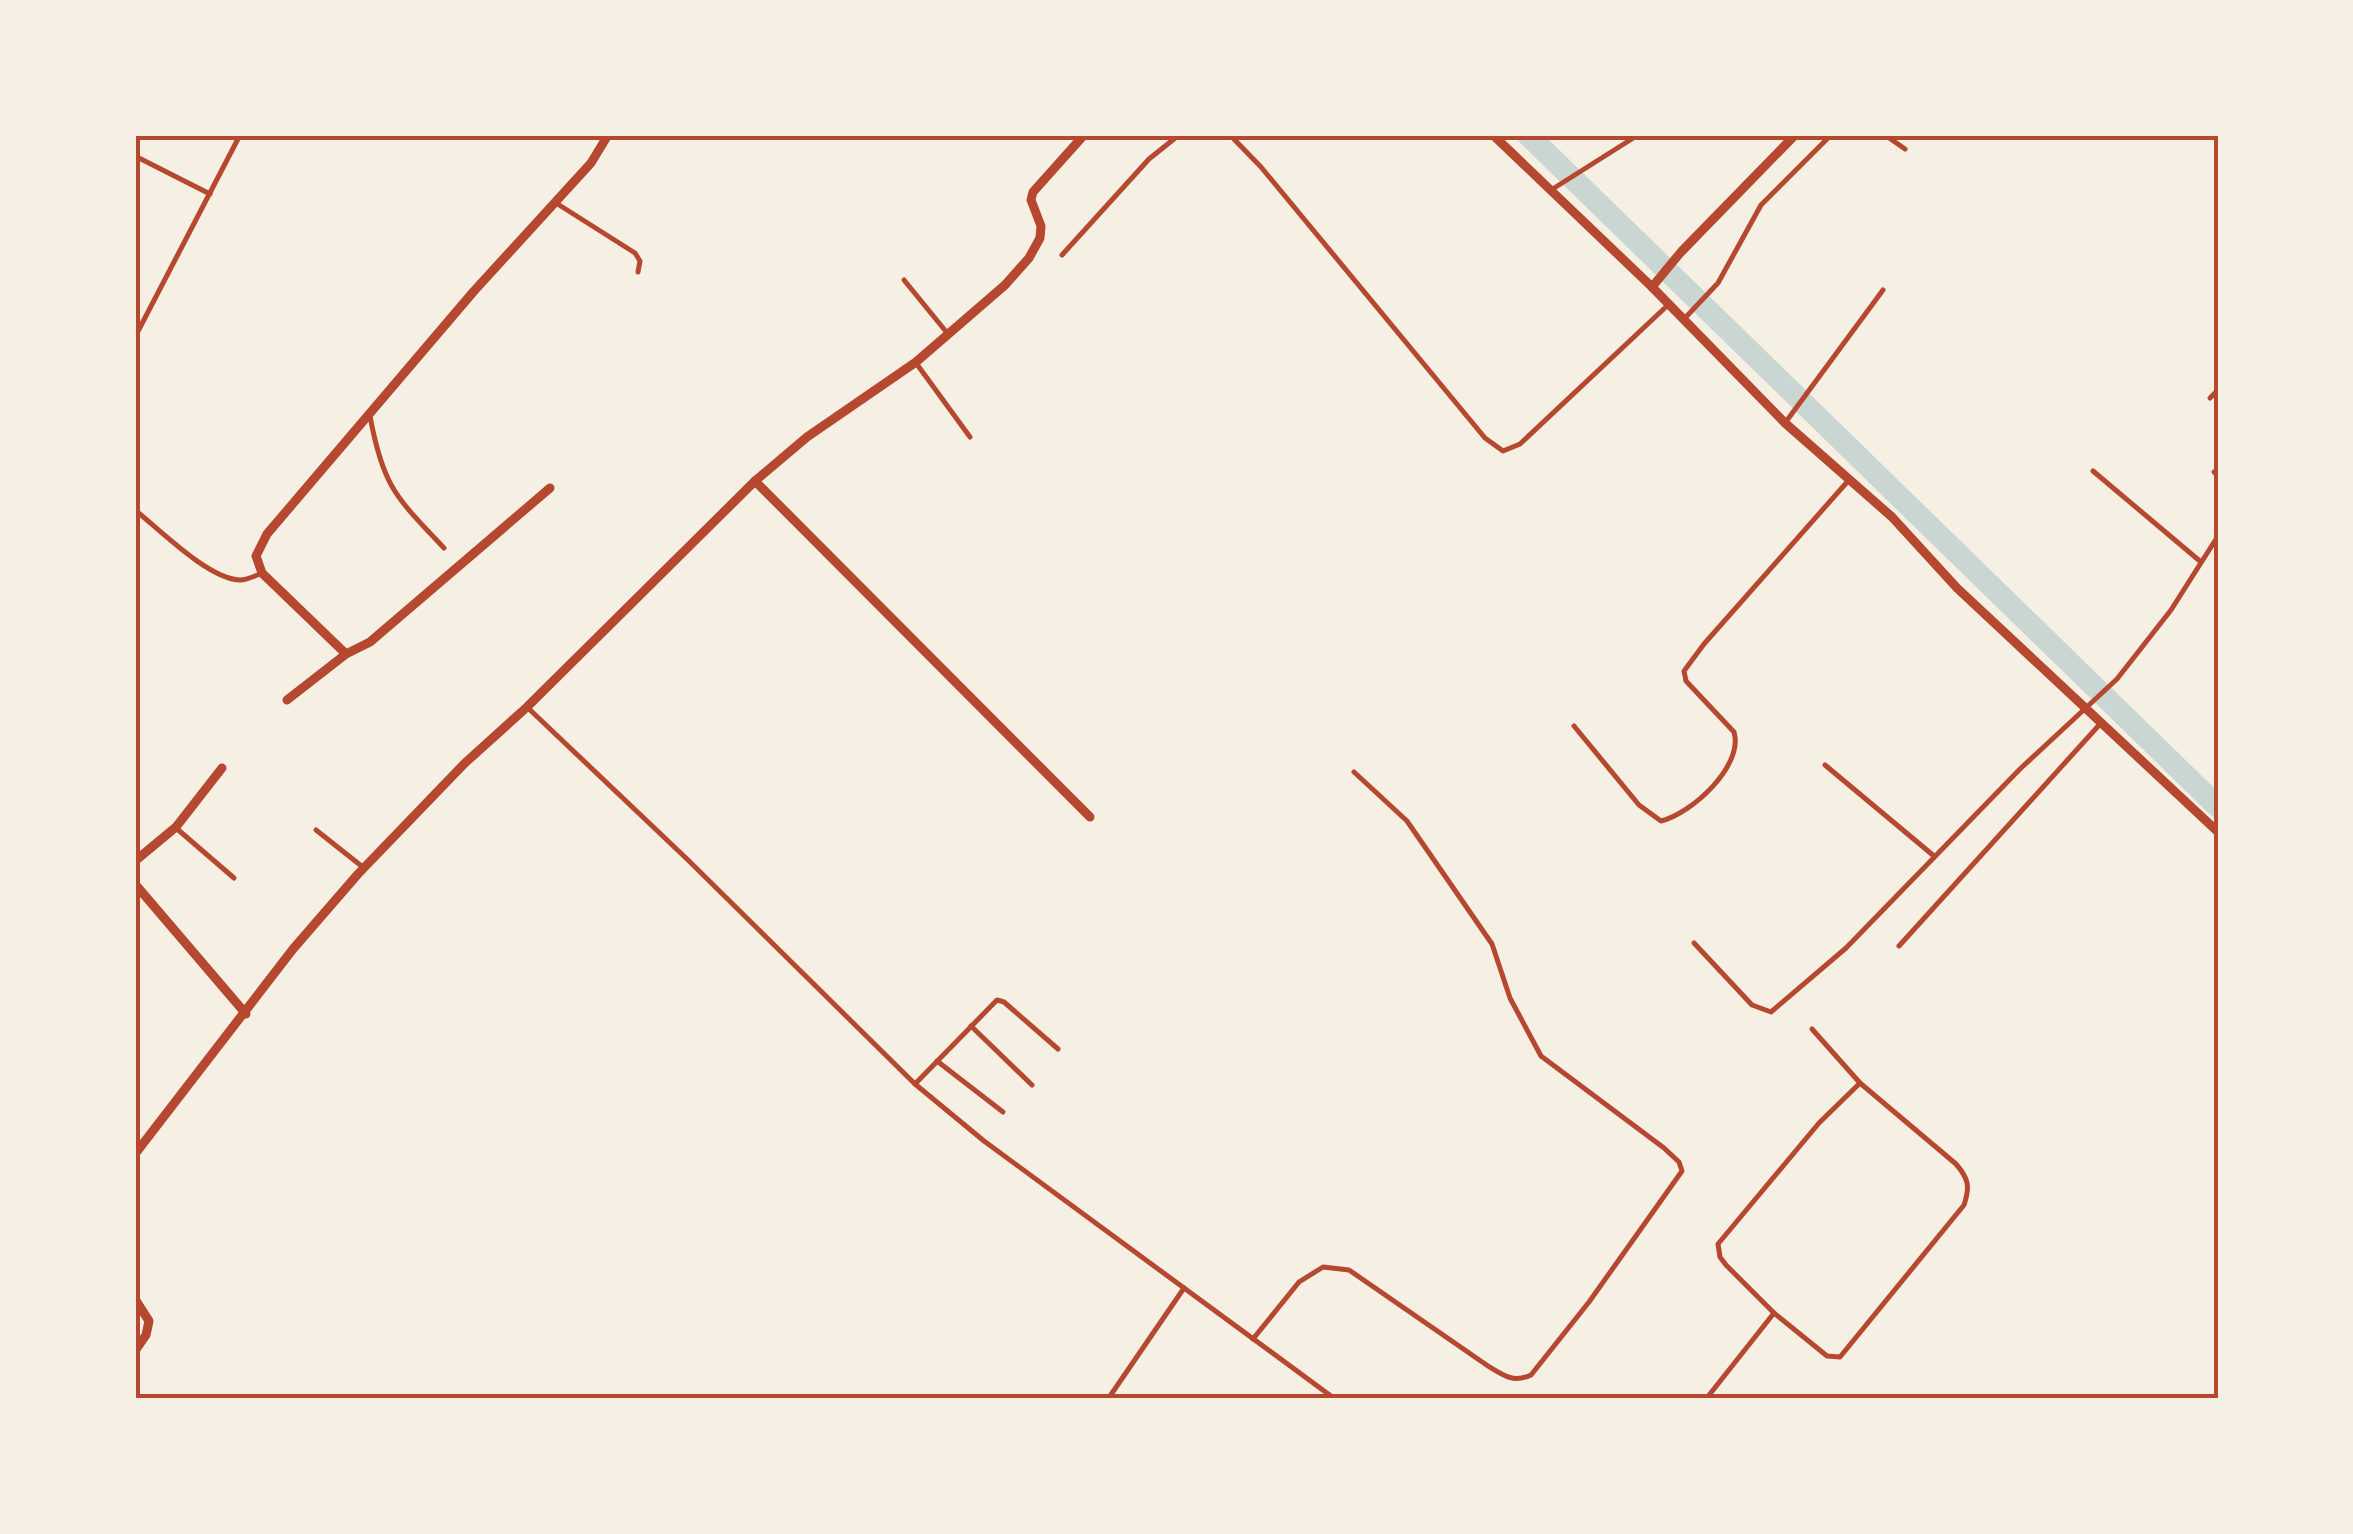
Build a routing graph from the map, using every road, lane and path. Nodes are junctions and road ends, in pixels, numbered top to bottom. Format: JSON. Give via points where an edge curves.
{"nodes":[{"id":1,"x":240,"y":135,"type":"edge"},
{"id":2,"x":608,"y":135,"type":"edge"},
{"id":3,"x":1084,"y":135,"type":"edge"},
{"id":4,"x":1179,"y":135,"type":"edge"},
{"id":5,"x":1230,"y":135,"type":"edge"},
{"id":6,"x":1494,"y":135,"type":"edge"},
{"id":7,"x":1638,"y":135,"type":"edge"},
{"id":8,"x":1796,"y":135,"type":"edge"},
{"id":9,"x":1831,"y":135,"type":"edge"},
{"id":10,"x":1885,"y":135,"type":"edge"},
{"id":11,"x":1905,"y":149,"type":"dead end"},
{"id":12,"x":135,"y":156,"type":"edge"},
{"id":13,"x":1550,"y":190,"type":"junction"},
{"id":14,"x":210,"y":194,"type":"junction"},
{"id":15,"x":556,"y":203,"type":"junction"},
{"id":16,"x":1062,"y":255,"type":"dead end"},
{"id":17,"x":638,"y":272,"type":"dead end"},
{"id":18,"x":904,"y":280,"type":"dead end"},
{"id":19,"x":1652,"y":287,"type":"junction"},
{"id":20,"x":1884,"y":290,"type":"dead end"},
{"id":21,"x":1669,"y":304,"type":"junction"},
{"id":22,"x":1684,"y":320,"type":"junction"},
{"id":23,"x":948,"y":334,"type":"junction"},
{"id":24,"x":135,"y":337,"type":"edge"},
{"id":25,"x":916,"y":362,"type":"junction"},
{"id":26,"x":2218,"y":390,"type":"edge"},
{"id":27,"x":2210,"y":398,"type":"dead end"},
{"id":28,"x":370,"y":416,"type":"junction"},
{"id":29,"x":1785,"y":422,"type":"junction"},
{"id":30,"x":970,"y":437,"type":"dead end"},
{"id":31,"x":2093,"y":471,"type":"dead end"},
{"id":32,"x":1850,"y":478,"type":"junction"},
{"id":33,"x":756,"y":481,"type":"junction"},
{"id":34,"x":550,"y":488,"type":"dead end"},
{"id":35,"x":135,"y":510,"type":"edge"},
{"id":36,"x":2218,"y":536,"type":"edge"},
{"id":37,"x":444,"y":548,"type":"dead end"},
{"id":38,"x":2201,"y":562,"type":"junction"},
{"id":39,"x":262,"y":573,"type":"junction"},
{"id":40,"x":346,"y":654,"type":"junction"},
{"id":41,"x":288,"y":700,"type":"dead end"},
{"id":42,"x":2084,"y":707,"type":"junction"},
{"id":43,"x":527,"y":708,"type":"junction"},
{"id":44,"x":2102,"y":723,"type":"junction"},
{"id":45,"x":1574,"y":726,"type":"dead end"},
{"id":46,"x":1825,"y":765,"type":"dead end"},
{"id":47,"x":222,"y":768,"type":"dead end"},
{"id":48,"x":1354,"y":772,"type":"dead end"},
{"id":49,"x":1090,"y":816,"type":"dead end"},
{"id":50,"x":176,"y":827,"type":"junction"},
{"id":51,"x":316,"y":830,"type":"dead end"},
{"id":52,"x":2218,"y":832,"type":"edge"},
{"id":53,"x":1935,"y":857,"type":"junction"},
{"id":54,"x":135,"y":861,"type":"edge"},
{"id":55,"x":364,"y":868,"type":"junction"},
{"id":56,"x":234,"y":878,"type":"dead end"},
{"id":57,"x":135,"y":884,"type":"edge"},
{"id":58,"x":1694,"y":943,"type":"dead end"},
{"id":59,"x":1899,"y":946,"type":"dead end"},
{"id":60,"x":246,"y":1014,"type":"junction"},
{"id":61,"x":971,"y":1026,"type":"junction"},
{"id":62,"x":1812,"y":1029,"type":"dead end"},
{"id":63,"x":1058,"y":1050,"type":"dead end"},
{"id":64,"x":937,"y":1061,"type":"junction"},
{"id":65,"x":1860,"y":1082,"type":"junction"},
{"id":66,"x":915,"y":1084,"type":"junction"},
{"id":67,"x":1032,"y":1085,"type":"dead end"},
{"id":68,"x":1004,"y":1112,"type":"dead end"},
{"id":69,"x":135,"y":1154,"type":"edge"},
{"id":70,"x":1184,"y":1288,"type":"junction"},
{"id":71,"x":135,"y":1299,"type":"edge"},
{"id":72,"x":1774,"y":1313,"type":"junction"},
{"id":73,"x":1253,"y":1339,"type":"junction"},
{"id":74,"x":135,"y":1351,"type":"edge"},
{"id":75,"x":1324,"y":1391,"type":"junction"},
{"id":76,"x":1108,"y":1399,"type":"edge"},
{"id":77,"x":1319,"y":1399,"type":"edge"},
{"id":78,"x":1335,"y":1399,"type":"edge"},
{"id":79,"x":1706,"y":1399,"type":"edge"}],
"edges":[{"from":1,"to":14,"type":"lane"},
{"from":2,"to":15,"type":"street"},
{"from":3,"to":23,"type":"street","via":[[1032,195],[1042,230],[1029,258]]},
{"from":4,"to":16,"type":"lane"},
{"from":5,"to":21,"type":"lane","via":[[1503,451],[1520,444]]},
{"from":6,"to":13,"type":"street"},
{"from":7,"to":13,"type":"lane"},
{"from":8,"to":19,"type":"street"},
{"from":9,"to":22,"type":"lane","via":[[1761,205],[1718,282]]},
{"from":10,"to":11,"type":"lane"},
{"from":12,"to":14,"type":"lane"},
{"from":13,"to":19,"type":"street"},
{"from":14,"to":24,"type":"lane"},
{"from":15,"to":17,"type":"lane","via":[[636,253]]},
{"from":15,"to":28,"type":"street"},
{"from":18,"to":23,"type":"lane"},
{"from":19,"to":21,"type":"street"},
{"from":20,"to":29,"type":"lane"},
{"from":21,"to":22,"type":"street"},
{"from":22,"to":29,"type":"street"},
{"from":23,"to":25,"type":"street"},
{"from":25,"to":30,"type":"lane"},
{"from":25,"to":33,"type":"street"},
{"from":26,"to":27,"type":"lane"},
{"from":28,"to":37,"type":"lane","via":[[386,482]]},
{"from":28,"to":39,"type":"street","via":[[267,534],[256,556]]},
{"from":29,"to":32,"type":"street"},
{"from":31,"to":38,"type":"lane"},
{"from":32,"to":42,"type":"street"},
{"from":32,"to":45,"type":"lane","via":[[1684,671],[1736,741],[1708,794],[1677,818],[1661,821],[1639,805]]},
{"from":33,"to":43,"type":"street"},
{"from":33,"to":49,"type":"street"},
{"from":34,"to":40,"type":"street","via":[[370,642]]},
{"from":35,"to":39,"type":"lane","via":[[203,565],[243,580]]},
{"from":36,"to":38,"type":"lane"},
{"from":38,"to":42,"type":"lane","via":[[2134,660]]},
{"from":39,"to":40,"type":"street"},
{"from":40,"to":41,"type":"street"},
{"from":42,"to":44,"type":"street"},
{"from":42,"to":53,"type":"lane"},
{"from":43,"to":55,"type":"street"},
{"from":43,"to":66,"type":"lane"},
{"from":44,"to":52,"type":"street"},
{"from":44,"to":59,"type":"lane"},
{"from":46,"to":53,"type":"lane"},
{"from":47,"to":50,"type":"street"},
{"from":48,"to":73,"type":"lane","via":[[1407,821],[1492,944],[1510,998],[1541,1056],[1664,1148],[1682,1172],[1589,1302],[1520,1380],[1488,1366],[1348,1270],[1323,1267],[1299,1282]]},
{"from":50,"to":54,"type":"street"},
{"from":50,"to":56,"type":"lane"},
{"from":51,"to":55,"type":"lane"},
{"from":53,"to":58,"type":"lane","via":[[1846,948],[1771,1012],[1752,1005]]},
{"from":55,"to":60,"type":"street"},
{"from":57,"to":60,"type":"street"},
{"from":60,"to":69,"type":"street"},
{"from":61,"to":63,"type":"lane","via":[[1000,1000]]},
{"from":61,"to":64,"type":"lane"},
{"from":61,"to":67,"type":"lane"},
{"from":62,"to":65,"type":"lane"},
{"from":64,"to":66,"type":"lane"},
{"from":64,"to":68,"type":"lane"},
{"from":65,"to":72,"type":"lane","via":[[1718,1244],[1726,1265]]},
{"from":65,"to":72,"type":"lane","via":[[1965,1174],[1964,1205],[1840,1357],[1827,1356]]},
{"from":66,"to":70,"type":"lane"},
{"from":70,"to":73,"type":"lane"},
{"from":70,"to":76,"type":"lane"},
{"from":71,"to":74,"type":"street","via":[[149,1321]]},
{"from":72,"to":79,"type":"lane"},
{"from":73,"to":75,"type":"lane"},
{"from":75,"to":77,"type":"lane"},
{"from":75,"to":78,"type":"lane"}]}
